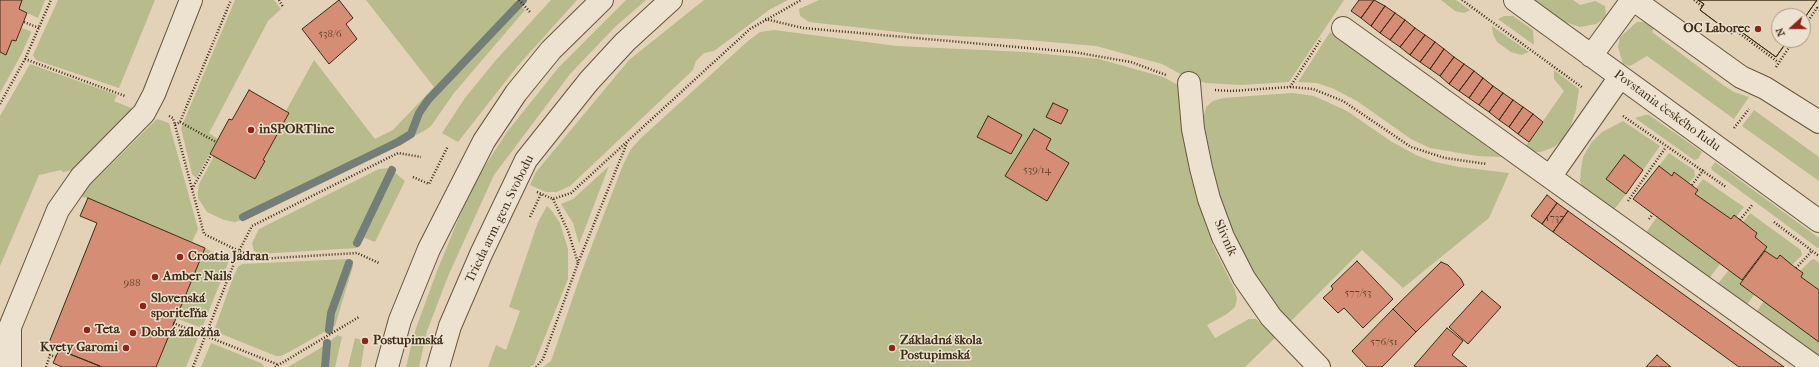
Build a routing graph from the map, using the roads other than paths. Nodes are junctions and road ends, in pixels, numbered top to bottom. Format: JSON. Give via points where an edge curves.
{"nodes":[{"id":1,"x":191,"y":0,"type":"edge"},
{"id":2,"x":602,"y":0,"type":"edge"},
{"id":3,"x":671,"y":0,"type":"edge"},
{"id":4,"x":1515,"y":0,"type":"edge"},
{"id":5,"x":1633,"y":0,"type":"edge"},
{"id":6,"x":1343,"y":28,"type":"dead end"},
{"id":7,"x":1591,"y":56,"type":"junction"},
{"id":8,"x":1620,"y":76,"type":"junction"},
{"id":9,"x":1189,"y":83,"type":"road end"},
{"id":10,"x":1819,"y":122,"type":"edge"},
{"id":11,"x":1550,"y":177,"type":"junction"},
{"id":12,"x":1819,"y":221,"type":"edge"},
{"id":13,"x":10,"y":367,"type":"edge"},
{"id":14,"x":387,"y":367,"type":"edge"},
{"id":15,"x":438,"y":367,"type":"edge"},
{"id":16,"x":1319,"y":367,"type":"edge"},
{"id":17,"x":1815,"y":367,"type":"edge"}],
"edges":[{"from":1,"to":13,"type":"street","via":[[144,114],[81,178],[58,210],[10,327]]},
{"from":2,"to":14,"type":"street","via":[[541,62],[516,93],[484,141],[429,249],[400,320]]},
{"from":3,"to":15,"type":"street","name":"Trieda arm. gen. Svobodu","via":[[625,42],[589,81],[526,160],[480,254],[450,326]]},
{"from":4,"to":7,"type":"street","name":"Povstania českého ľudu"},
{"from":5,"to":7,"type":"street"},
{"from":5,"to":10,"type":"street","via":[[1741,78],[1765,88]]},
{"from":6,"to":11,"type":"street"},
{"from":7,"to":8,"type":"street","name":"Povstania českého ľudu"},
{"from":8,"to":11,"type":"street"},
{"from":8,"to":12,"type":"street","name":"Povstania českého ľudu"},
{"from":9,"to":16,"type":"street","name":"Slivník","via":[[1193,129],[1201,168],[1223,237],[1244,278],[1271,317]]},
{"from":11,"to":17,"type":"street"}]}
